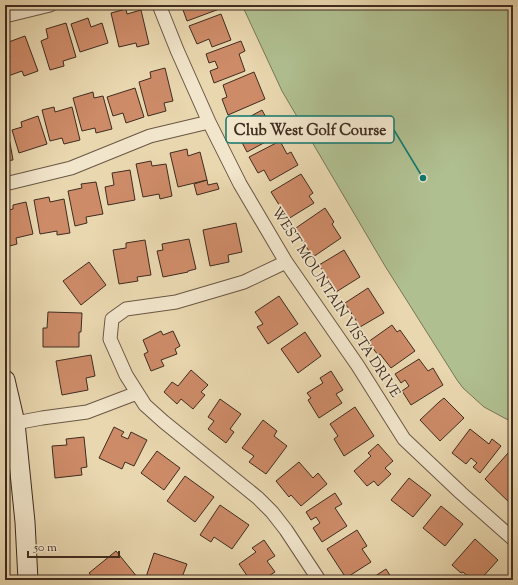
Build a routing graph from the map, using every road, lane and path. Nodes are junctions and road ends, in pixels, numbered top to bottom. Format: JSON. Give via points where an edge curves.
{"nodes":[{"id":1,"x":50,"y":5,"type":"edge"},
{"id":2,"x":159,"y":5,"type":"edge"},
{"id":3,"x":5,"y":16,"type":"edge"},
{"id":4,"x":209,"y":122,"type":"junction"},
{"id":5,"x":5,"y":184,"type":"edge"},
{"id":6,"x":286,"y":262,"type":"junction"},
{"id":7,"x":5,"y":380,"type":"edge"},
{"id":8,"x":137,"y":393,"type":"junction"},
{"id":9,"x":10,"y":424,"type":"edge"},
{"id":10,"x":513,"y":539,"type":"edge"},
{"id":11,"x":28,"y":580,"type":"edge"},
{"id":12,"x":320,"y":580,"type":"edge"}],
"edges":[{"from":1,"to":3,"type":"street"},
{"from":2,"to":4,"type":"street","name":"WEST MOUNTAIN VISTA DRIVE"},
{"from":4,"to":5,"type":"street","via":[[150,136],[71,168]]},
{"from":4,"to":6,"type":"street","name":"WEST MOUNTAIN VISTA DRIVE","via":[[240,184]]},
{"from":6,"to":8,"type":"street","via":[[244,282],[176,302],[126,309],[112,318],[110,338]]},
{"from":6,"to":10,"type":"street","name":"WEST MOUNTAIN VISTA DRIVE","via":[[358,366],[404,439]]},
{"from":7,"to":9,"type":"main road"},
{"from":8,"to":9,"type":"street","via":[[87,412]]},
{"from":8,"to":12,"type":"street","via":[[164,422],[272,512]]},
{"from":9,"to":11,"type":"main road","via":[[25,522]]}]}
